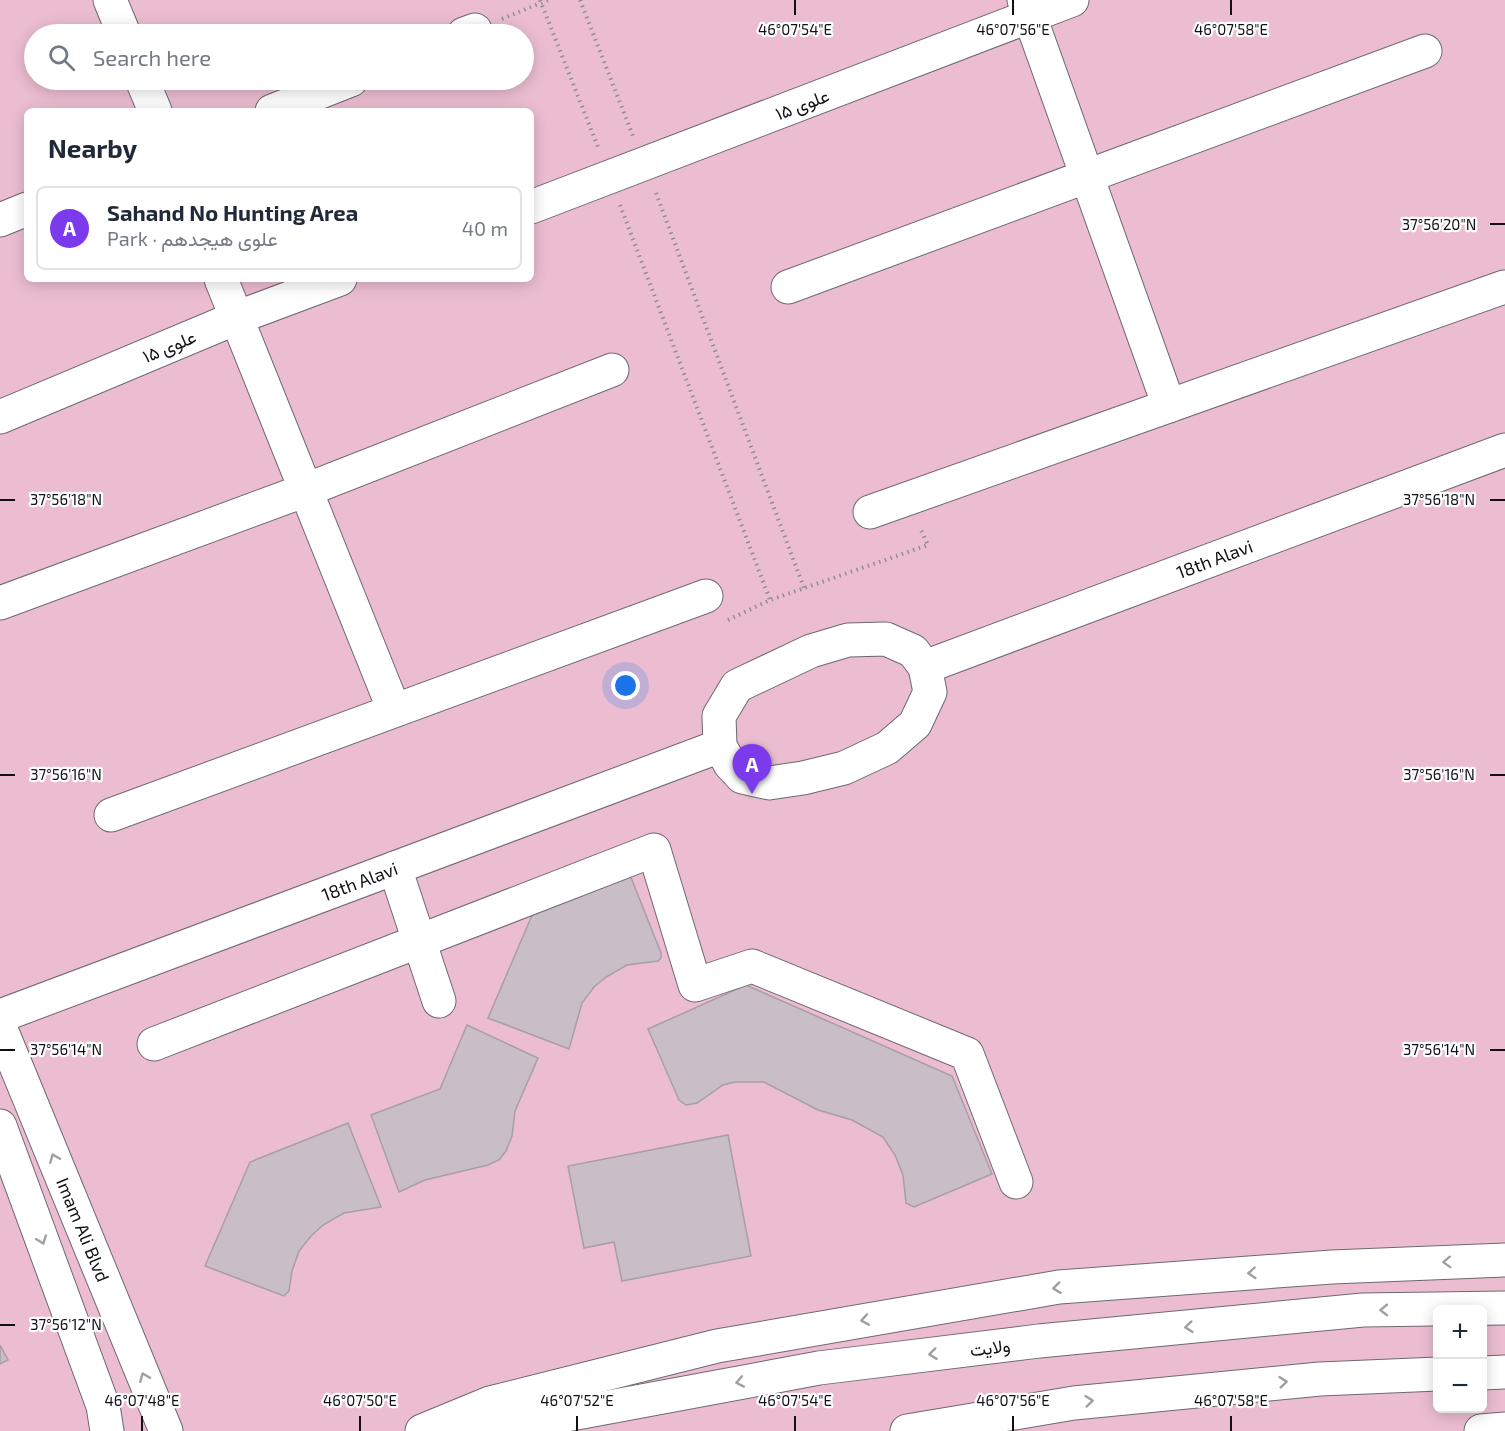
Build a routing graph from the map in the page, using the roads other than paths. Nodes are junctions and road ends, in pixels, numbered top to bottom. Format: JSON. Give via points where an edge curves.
{"nodes":[{"id":1,"x":110,"y":0,"type":"edge"},
{"id":2,"x":1072,"y":0,"type":"edge"},
{"id":3,"x":1027,"y":9,"type":"edge"},
{"id":4,"x":120,"y":24,"type":"edge"},
{"id":5,"x":1425,"y":51,"type":"dead end"},
{"id":6,"x":146,"y":90,"type":"edge"},
{"id":7,"x":326,"y":90,"type":"edge"},
{"id":8,"x":154,"y":108,"type":"edge"},
{"id":9,"x":280,"y":108,"type":"edge"},
{"id":10,"x":1086,"y":175,"type":"junction"},
{"id":11,"x":534,"y":206,"type":"edge"},
{"id":12,"x":24,"y":210,"type":"edge"},
{"id":13,"x":0,"y":220,"type":"edge"},
{"id":14,"x":222,"y":282,"type":"edge"},
{"id":15,"x":332,"y":282,"type":"edge"},
{"id":16,"x":788,"y":287,"type":"dead end"},
{"id":17,"x":1504,"y":287,"type":"edge"},
{"id":18,"x":236,"y":318,"type":"junction"},
{"id":19,"x":612,"y":370,"type":"dead end"},
{"id":20,"x":1169,"y":406,"type":"junction"},
{"id":21,"x":0,"y":417,"type":"edge"},
{"id":22,"x":1505,"y":450,"type":"edge"},
{"id":23,"x":306,"y":490,"type":"junction"},
{"id":24,"x":870,"y":512,"type":"dead end"},
{"id":25,"x":0,"y":603,"type":"edge"},
{"id":26,"x":714,"y":610,"type":"road end"},
{"id":27,"x":925,"y":667,"type":"junction"},
{"id":28,"x":394,"y":710,"type":"junction"},
{"id":29,"x":720,"y":746,"type":"junction"},
{"id":30,"x":111,"y":815,"type":"dead end"},
{"id":31,"x":395,"y":868,"type":"junction"},
{"id":32,"x":419,"y":941,"type":"junction"},
{"id":33,"x":439,"y":1001,"type":"dead end"},
{"id":34,"x":0,"y":1016,"type":"edge"},
{"id":35,"x":0,"y":1027,"type":"edge"},
{"id":36,"x":154,"y":1044,"type":"dead end"},
{"id":37,"x":0,"y":1126,"type":"edge"},
{"id":38,"x":1016,"y":1182,"type":"dead end"},
{"id":39,"x":1505,"y":1260,"type":"edge"},
{"id":40,"x":1505,"y":1308,"type":"edge"},
{"id":41,"x":1505,"y":1372,"type":"edge"},
{"id":42,"x":1487,"y":1373,"type":"edge"},
{"id":43,"x":1433,"y":1374,"type":"edge"},
{"id":44,"x":1505,"y":1429,"type":"edge"},
{"id":45,"x":107,"y":1431,"type":"edge"},
{"id":46,"x":166,"y":1431,"type":"edge"},
{"id":47,"x":422,"y":1431,"type":"edge"},
{"id":48,"x":480,"y":1431,"type":"edge"},
{"id":49,"x":907,"y":1431,"type":"edge"},
{"id":50,"x":1480,"y":1431,"type":"edge"}],
"edges":[{"from":1,"to":4,"type":"street"},
{"from":2,"to":3,"type":"street","name":"علوی ۱۵"},
{"from":3,"to":10,"type":"street"},
{"from":3,"to":11,"type":"street","name":"علوی ۱۵"},
{"from":5,"to":10,"type":"street"},
{"from":6,"to":8,"type":"street"},
{"from":7,"to":9,"type":"street"},
{"from":10,"to":16,"type":"street"},
{"from":10,"to":20,"type":"street"},
{"from":12,"to":13,"type":"street"},
{"from":14,"to":18,"type":"street"},
{"from":15,"to":18,"type":"street","name":"علوی ۱۵"},
{"from":17,"to":20,"type":"street"},
{"from":18,"to":21,"type":"street","name":"علوی ۱۵"},
{"from":18,"to":23,"type":"street"},
{"from":19,"to":23,"type":"street"},
{"from":20,"to":24,"type":"street"},
{"from":22,"to":27,"type":"street","name":"18th Alavi"},
{"from":23,"to":25,"type":"street"},
{"from":23,"to":28,"type":"street"},
{"from":26,"to":28,"type":"street"},
{"from":27,"to":29,"type":"street","via":[[913,651],[886,639],[848,640],[811,651],[737,686],[719,716]]},
{"from":27,"to":29,"type":"street","via":[[930,692],[915,724],[887,748],[844,768],[769,783],[742,777]]},
{"from":28,"to":30,"type":"street"},
{"from":29,"to":31,"type":"street","name":"18th Alavi"},
{"from":31,"to":32,"type":"street"},
{"from":31,"to":34,"type":"street","name":"18th Alavi"},
{"from":32,"to":33,"type":"street"},
{"from":32,"to":36,"type":"street"},
{"from":32,"to":38,"type":"street","via":[[654,850],[696,985],[752,966],[967,1054]]},
{"from":46,"to":35,"type":"street","name":"Imam Ali Blvd","one_way":true},
{"from":37,"to":45,"type":"street","one_way":true,"via":[[103,1406]]},
{"from":39,"to":47,"type":"street","one_way":true,"via":[[1332,1267],[1059,1287],[717,1346],[490,1403]]},
{"from":40,"to":48,"type":"street","name":"ولایت","one_way":true,"via":[[1363,1310],[1028,1342],[819,1368]]},
{"from":41,"to":42,"type":"street"},
{"from":49,"to":43,"type":"street","one_way":true,"via":[[1074,1403],[1320,1379]]},
{"from":44,"to":50,"type":"street"}]}
